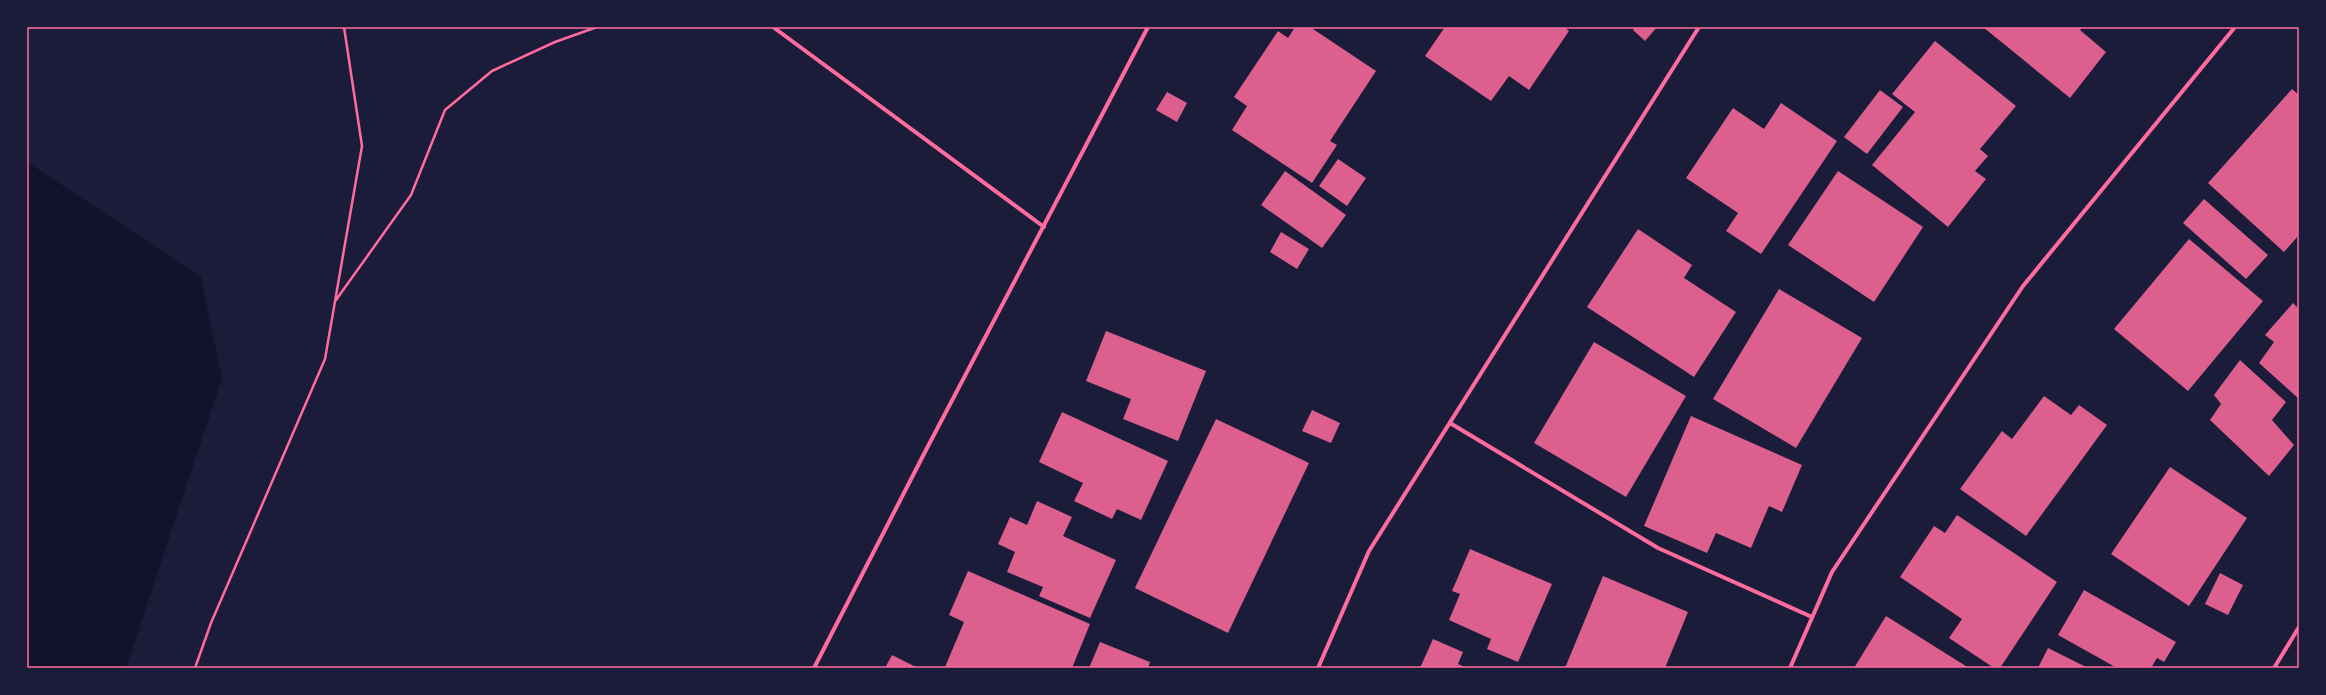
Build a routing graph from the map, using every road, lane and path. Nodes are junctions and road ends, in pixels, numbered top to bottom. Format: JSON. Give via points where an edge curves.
{"nodes":[{"id":1,"x":344,"y":27,"type":"edge"},
{"id":2,"x":597,"y":27,"type":"edge"},
{"id":3,"x":773,"y":27,"type":"edge"},
{"id":4,"x":1148,"y":27,"type":"edge"},
{"id":5,"x":1699,"y":27,"type":"edge"},
{"id":6,"x":2235,"y":27,"type":"edge"},
{"id":7,"x":1044,"y":227,"type":"junction"},
{"id":8,"x":335,"y":302,"type":"junction"},
{"id":9,"x":1450,"y":423,"type":"junction"},
{"id":10,"x":1812,"y":617,"type":"junction"},
{"id":11,"x":2299,"y":627,"type":"edge"},
{"id":12,"x":195,"y":668,"type":"edge"},
{"id":13,"x":814,"y":668,"type":"edge"},
{"id":14,"x":1318,"y":668,"type":"edge"},
{"id":15,"x":1790,"y":668,"type":"edge"},
{"id":16,"x":2274,"y":668,"type":"edge"}],
"edges":[{"from":1,"to":8,"type":"path","via":[[362,146]]},
{"from":2,"to":8,"type":"path","via":[[555,42],[492,71],[445,110],[411,194]]},
{"from":3,"to":7,"type":"street"},
{"from":4,"to":7,"type":"street"},
{"from":5,"to":9,"type":"street"},
{"from":6,"to":10,"type":"street","via":[[2023,286],[1832,572]]},
{"from":7,"to":13,"type":"street"},
{"from":8,"to":12,"type":"path","via":[[325,359],[211,623]]},
{"from":9,"to":10,"type":"street","via":[[1658,548]]},
{"from":9,"to":14,"type":"street","via":[[1370,551]]},
{"from":10,"to":15,"type":"street"},
{"from":11,"to":16,"type":"street"}]}
